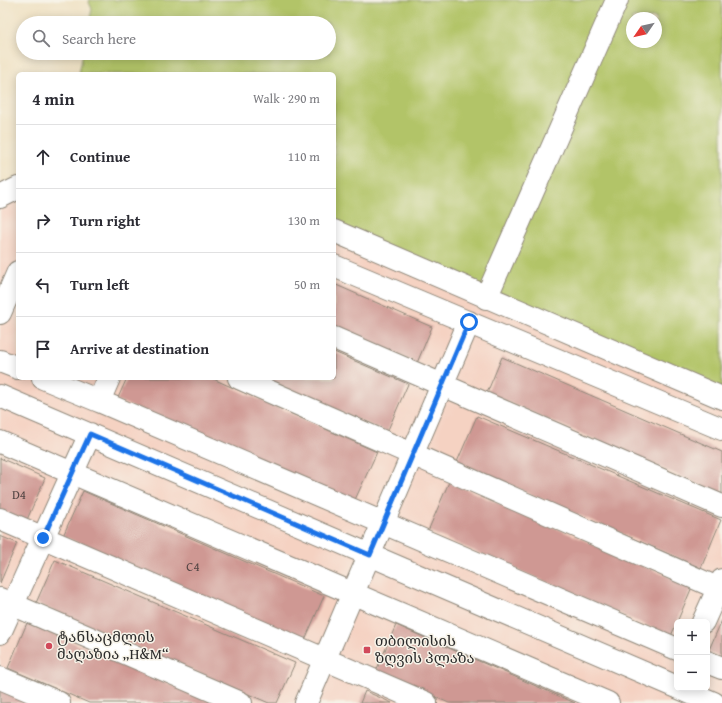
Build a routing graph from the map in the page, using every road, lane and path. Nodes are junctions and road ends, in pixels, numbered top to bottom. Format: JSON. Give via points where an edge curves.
{"nodes":[{"id":1,"x":617,"y":0,"type":"edge"},
{"id":2,"x":16,"y":189,"type":"edge"},
{"id":3,"x":16,"y":196,"type":"edge"},
{"id":4,"x":0,"y":199,"type":"edge"},
{"id":5,"x":336,"y":233,"type":"edge"},
{"id":6,"x":336,"y":267,"type":"edge"},
{"id":7,"x":16,"y":277,"type":"edge"},
{"id":8,"x":486,"y":298,"type":"junction"},
{"id":9,"x":0,"y":313,"type":"edge"},
{"id":10,"x":469,"y":322,"type":"junction"},
{"id":11,"x":336,"y":339,"type":"edge"},
{"id":12,"x":0,"y":361,"type":"edge"},
{"id":13,"x":16,"y":367,"type":"edge"},
{"id":14,"x":47,"y":380,"type":"edge"},
{"id":15,"x":108,"y":380,"type":"edge"},
{"id":16,"x":244,"y":380,"type":"edge"},
{"id":17,"x":442,"y":385,"type":"junction"},
{"id":18,"x":0,"y":396,"type":"edge"},
{"id":19,"x":722,"y":398,"type":"edge"},
{"id":20,"x":99,"y":401,"type":"junction"},
{"id":21,"x":722,"y":429,"type":"edge"},
{"id":22,"x":90,"y":434,"type":"junction"},
{"id":23,"x":0,"y":442,"type":"edge"},
{"id":24,"x":413,"y":454,"type":"junction"},
{"id":25,"x":72,"y":473,"type":"junction"},
{"id":26,"x":722,"y":506,"type":"edge"},
{"id":27,"x":0,"y":520,"type":"edge"},
{"id":28,"x":384,"y":523,"type":"junction"},
{"id":29,"x":43,"y":538,"type":"junction"},
{"id":30,"x":370,"y":555,"type":"junction"},
{"id":31,"x":721,"y":586,"type":"edge"},
{"id":32,"x":353,"y":594,"type":"junction"},
{"id":33,"x":6,"y":602,"type":"edge"},
{"id":34,"x":704,"y":619,"type":"edge"},
{"id":35,"x":0,"y":633,"type":"edge"},
{"id":36,"x":674,"y":648,"type":"edge"},
{"id":37,"x":325,"y":659,"type":"junction"},
{"id":38,"x":710,"y":663,"type":"edge"},
{"id":39,"x":722,"y":668,"type":"edge"},
{"id":40,"x":0,"y":678,"type":"edge"},
{"id":41,"x":674,"y":689,"type":"edge"},
{"id":42,"x":681,"y":691,"type":"edge"},
{"id":43,"x":59,"y":703,"type":"edge"},
{"id":44,"x":241,"y":703,"type":"edge"},
{"id":45,"x":306,"y":703,"type":"edge"},
{"id":46,"x":426,"y":703,"type":"edge"},
{"id":47,"x":608,"y":703,"type":"edge"},
{"id":48,"x":714,"y":703,"type":"edge"}],
"edges":[{"from":1,"to":8,"type":"street"},
{"from":2,"to":4,"type":"street"},
{"from":3,"to":4,"type":"street"},
{"from":5,"to":8,"type":"street"},
{"from":6,"to":10,"type":"street"},
{"from":7,"to":9,"type":"street"},
{"from":8,"to":19,"type":"street"},
{"from":10,"to":17,"type":"street"},
{"from":10,"to":21,"type":"street"},
{"from":11,"to":17,"type":"street"},
{"from":12,"to":13,"type":"street"},
{"from":14,"to":20,"type":"street"},
{"from":15,"to":20,"type":"street"},
{"from":16,"to":24,"type":"street"},
{"from":17,"to":24,"type":"street"},
{"from":17,"to":26,"type":"street"},
{"from":18,"to":22,"type":"street"},
{"from":20,"to":28,"type":"street"},
{"from":22,"to":25,"type":"street"},
{"from":22,"to":30,"type":"street"},
{"from":23,"to":25,"type":"street"},
{"from":24,"to":28,"type":"street"},
{"from":24,"to":31,"type":"street"},
{"from":25,"to":29,"type":"street"},
{"from":25,"to":32,"type":"street"},
{"from":27,"to":29,"type":"street"},
{"from":28,"to":30,"type":"street"},
{"from":28,"to":36,"type":"street"},
{"from":29,"to":33,"type":"street"},
{"from":29,"to":37,"type":"street"},
{"from":30,"to":32,"type":"street"},
{"from":30,"to":41,"type":"street"},
{"from":31,"to":34,"type":"street"},
{"from":32,"to":37,"type":"street"},
{"from":32,"to":47,"type":"street"},
{"from":33,"to":35,"type":"street"},
{"from":33,"to":44,"type":"street"},
{"from":37,"to":45,"type":"street"},
{"from":37,"to":46,"type":"street"},
{"from":38,"to":39,"type":"street"},
{"from":40,"to":43,"type":"street"},
{"from":42,"to":48,"type":"street"}]}
